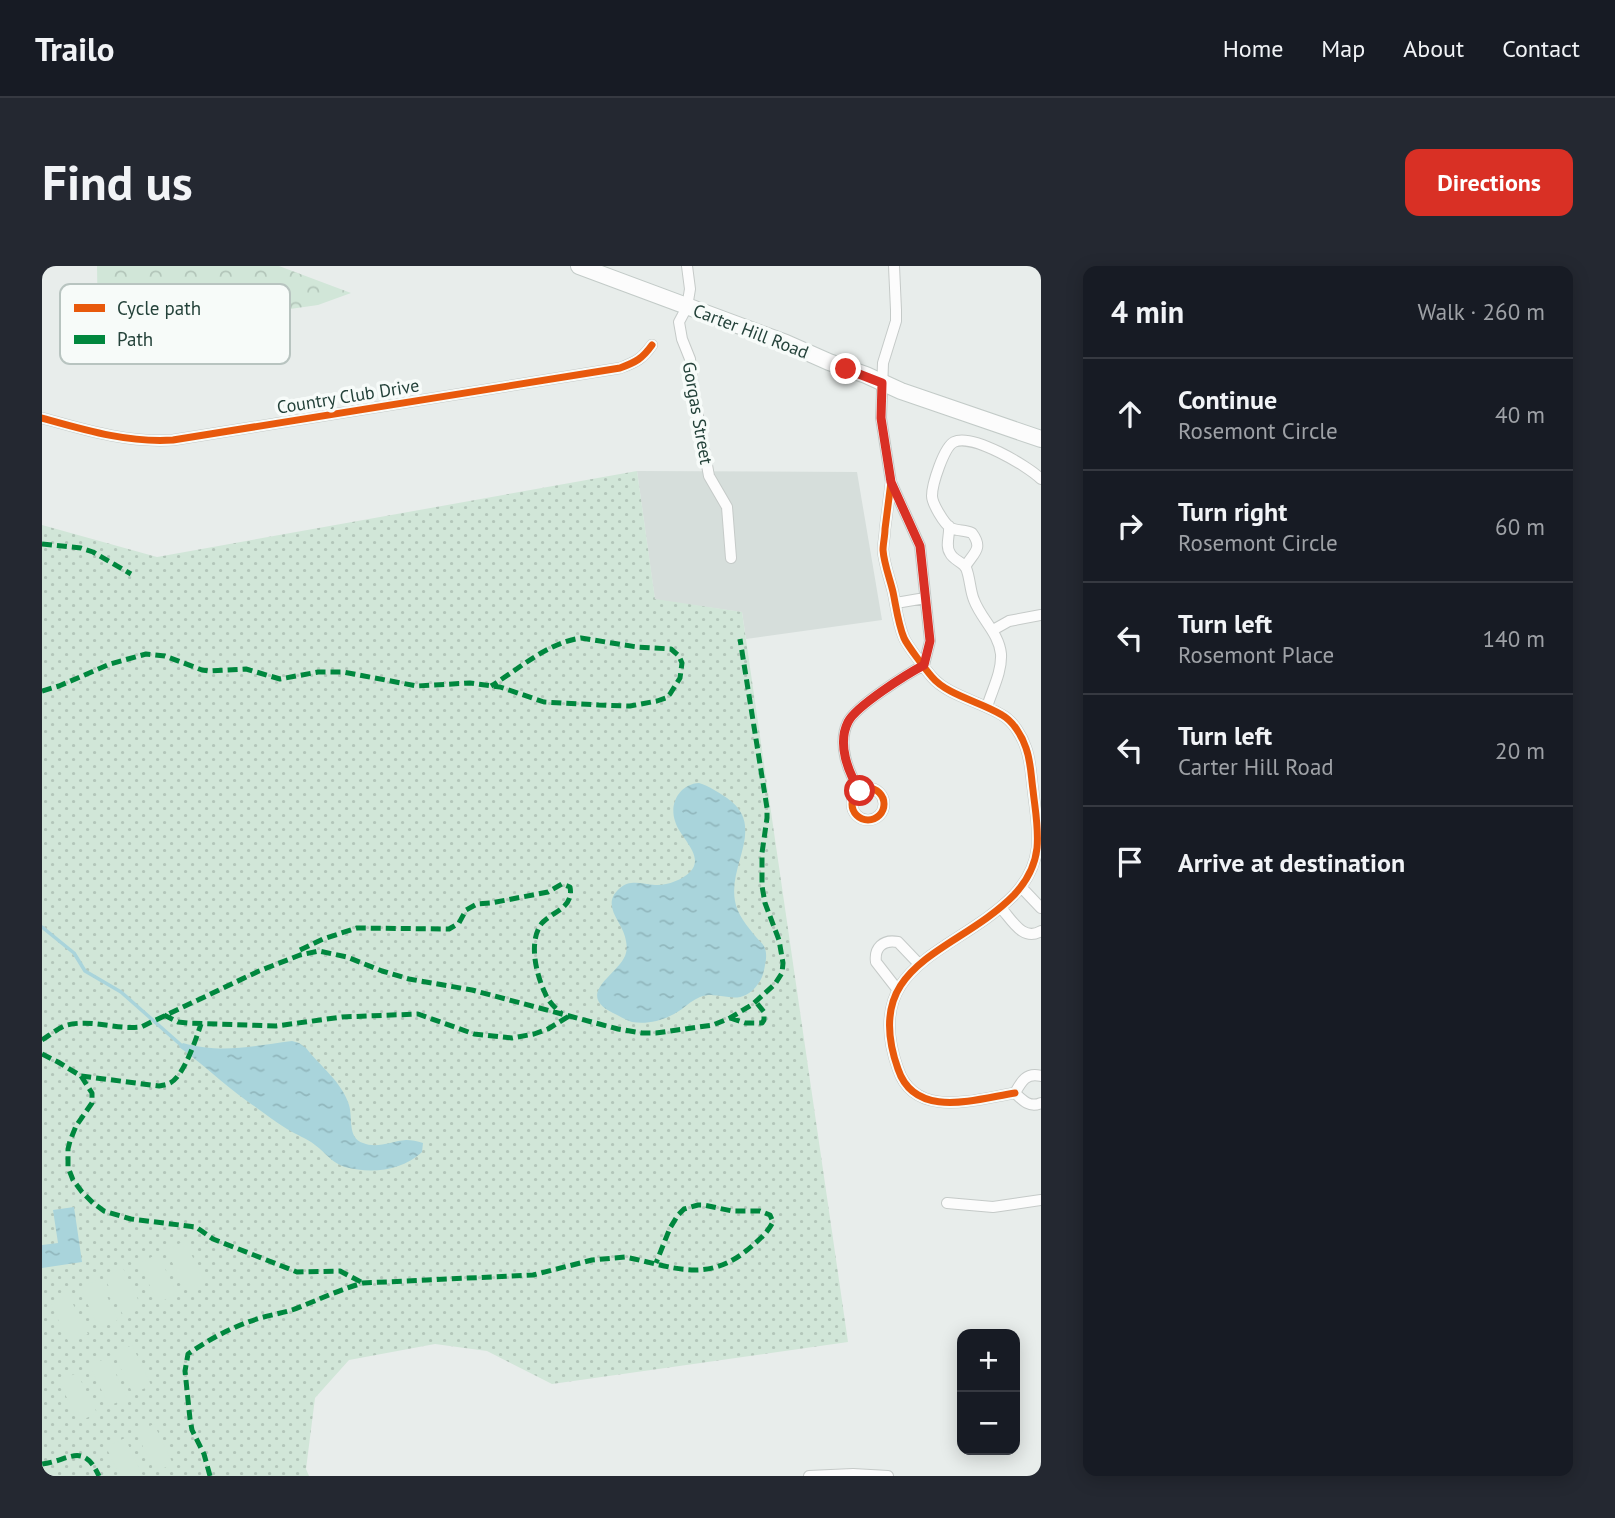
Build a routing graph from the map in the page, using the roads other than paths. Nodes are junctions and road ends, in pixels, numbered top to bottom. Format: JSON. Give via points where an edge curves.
{"nodes":[{"id":1,"x":579,"y":266,"type":"edge"},
{"id":2,"x":687,"y":266,"type":"edge"},
{"id":3,"x":894,"y":266,"type":"edge"},
{"id":4,"x":687,"y":307,"type":"junction"},
{"id":5,"x":652,"y":345,"type":"dead end"},
{"id":6,"x":882,"y":383,"type":"junction"},
{"id":7,"x":42,"y":418,"type":"edge"},
{"id":8,"x":1041,"y":439,"type":"edge"},
{"id":9,"x":1041,"y":479,"type":"edge"},
{"id":10,"x":891,"y":482,"type":"junction"},
{"id":11,"x":948,"y":526,"type":"junction"},
{"id":12,"x":732,"y":558,"type":"dead end"},
{"id":13,"x":965,"y":567,"type":"junction"},
{"id":14,"x":925,"y":598,"type":"junction"},
{"id":15,"x":896,"y":603,"type":"junction"},
{"id":16,"x":1041,"y":615,"type":"edge"},
{"id":17,"x":993,"y":630,"type":"junction"},
{"id":18,"x":924,"y":665,"type":"junction"},
{"id":19,"x":988,"y":707,"type":"junction"},
{"id":20,"x":860,"y":791,"type":"dead end"},
{"id":21,"x":1021,"y":887,"type":"junction"},
{"id":22,"x":1001,"y":908,"type":"junction"},
{"id":23,"x":1041,"y":908,"type":"edge"},
{"id":24,"x":1041,"y":931,"type":"edge"},
{"id":25,"x":919,"y":964,"type":"junction"},
{"id":26,"x":897,"y":989,"type":"junction"},
{"id":27,"x":1041,"y":1076,"type":"edge"},
{"id":28,"x":1015,"y":1093,"type":"junction"},
{"id":29,"x":1041,"y":1103,"type":"edge"},
{"id":30,"x":1041,"y":1200,"type":"edge"},
{"id":31,"x":947,"y":1203,"type":"dead end"},
{"id":32,"x":809,"y":1476,"type":"edge"},
{"id":33,"x":888,"y":1476,"type":"edge"}],
"edges":[{"from":1,"to":4,"type":"main road","name":"Carter Hill Road"},
{"from":2,"to":4,"type":"street","name":"Gorgas Street"},
{"from":3,"to":6,"type":"street","via":[[896,321]]},
{"from":4,"to":6,"type":"main road","name":"Carter Hill Road"},
{"from":4,"to":12,"type":"street","name":"Gorgas Street","via":[[679,322],[682,339],[690,359],[709,476],[727,508]]},
{"from":5,"to":7,"type":"street","name":"Country Club Drive","via":[[636,362],[620,368],[173,440],[132,440]]},
{"from":6,"to":8,"type":"main road","name":"Carter Hill Road"},
{"from":6,"to":10,"type":"street","via":[[881,418]]},
{"from":9,"to":11,"type":"street","via":[[1010,457],[961,440],[950,444],[932,496]]},
{"from":10,"to":14,"type":"street","via":[[920,546]]},
{"from":10,"to":15,"type":"street","via":[[883,551]]},
{"from":11,"to":13,"type":"street","via":[[949,553]]},
{"from":11,"to":13,"type":"street","via":[[977,539],[978,548]]},
{"from":13,"to":17,"type":"street","via":[[974,601]]},
{"from":14,"to":15,"type":"street"},
{"from":14,"to":18,"type":"street","via":[[930,641]]},
{"from":15,"to":18,"type":"street","via":[[904,639]]},
{"from":16,"to":17,"type":"street","via":[[1009,621]]},
{"from":17,"to":19,"type":"street","via":[[1000,665]]},
{"from":18,"to":19,"type":"street","via":[[933,679]]},
{"from":18,"to":20,"type":"street","via":[[903,676],[848,721],[844,737],[847,765]]},
{"from":19,"to":21,"type":"street","via":[[1011,722],[1029,759],[1037,847],[1028,879]]},
{"from":21,"to":22,"type":"street"},
{"from":21,"to":23,"type":"street"},
{"from":22,"to":24,"type":"street","via":[[1023,932]]},
{"from":22,"to":25,"type":"street"},
{"from":25,"to":26,"type":"street"},
{"from":25,"to":26,"type":"street","via":[[898,942],[880,945],[876,962]]},
{"from":26,"to":28,"type":"street","via":[[889,1024],[898,1072],[911,1091],[938,1103]]},
{"from":27,"to":28,"type":"street","via":[[1026,1077]]},
{"from":28,"to":29,"type":"street","via":[[1031,1105]]},
{"from":30,"to":31,"type":"street","via":[[993,1207]]},
{"from":32,"to":33,"type":"street"}]}
